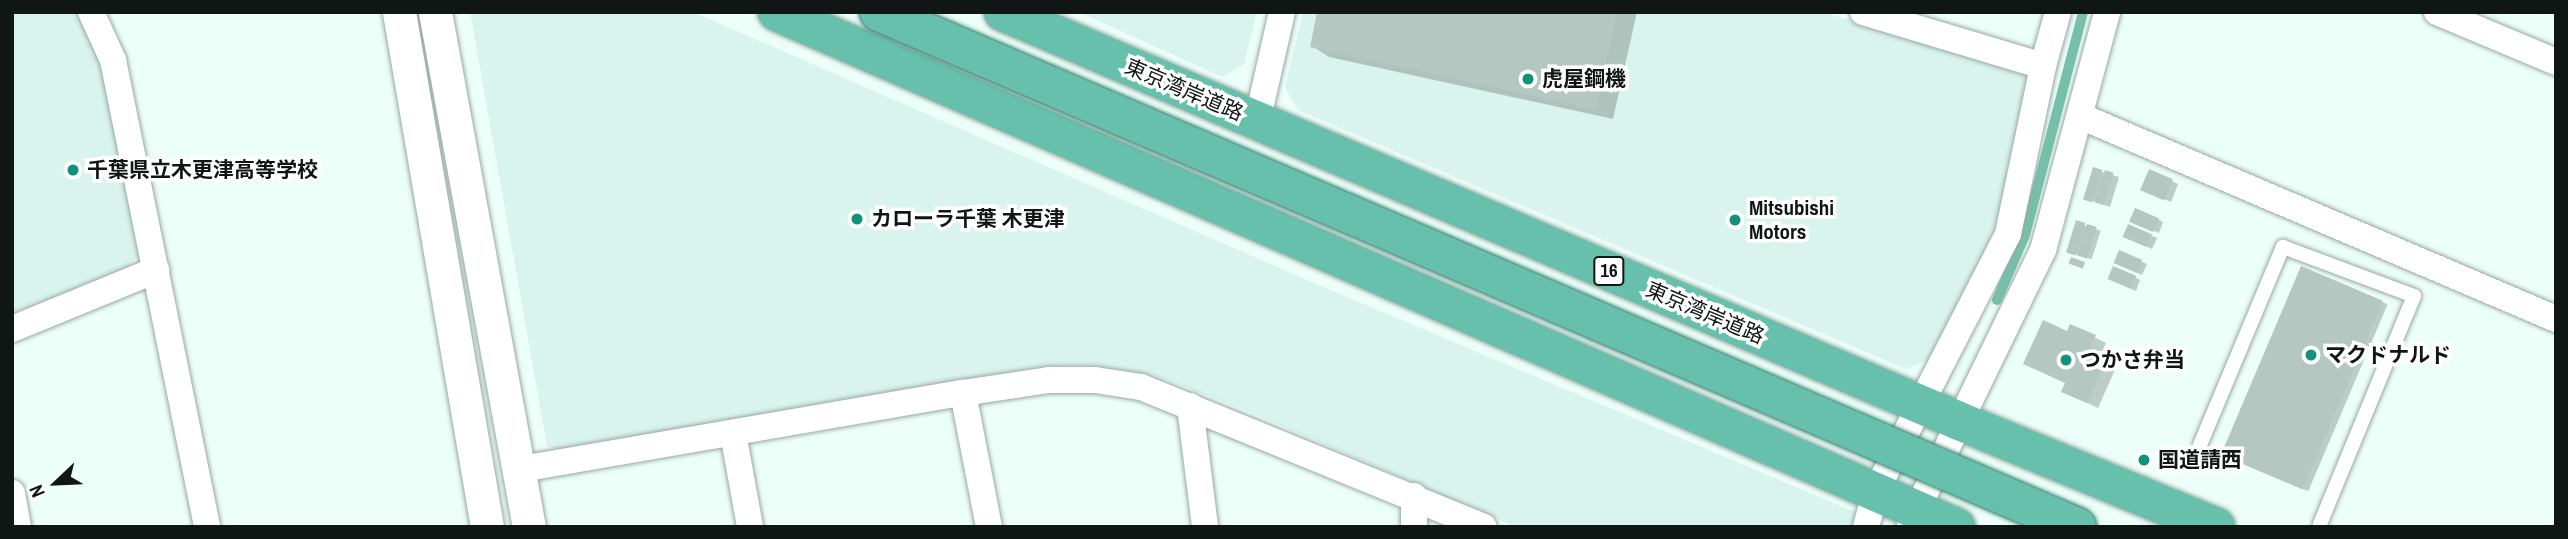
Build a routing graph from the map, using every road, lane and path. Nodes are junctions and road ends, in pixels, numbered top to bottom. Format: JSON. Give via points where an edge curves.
{"nodes":[{"id":1,"x":91,"y":12,"type":"edge"},
{"id":2,"x":399,"y":12,"type":"edge"},
{"id":3,"x":435,"y":12,"type":"edge"},
{"id":4,"x":748,"y":12,"type":"edge"},
{"id":5,"x":777,"y":12,"type":"edge"},
{"id":6,"x":879,"y":12,"type":"edge"},
{"id":7,"x":1003,"y":12,"type":"edge"},
{"id":8,"x":1282,"y":12,"type":"edge"},
{"id":9,"x":1863,"y":12,"type":"edge"},
{"id":10,"x":2058,"y":12,"type":"edge"},
{"id":11,"x":2107,"y":12,"type":"edge"},
{"id":12,"x":2437,"y":12,"type":"edge"},
{"id":13,"x":2556,"y":62,"type":"edge"},
{"id":14,"x":2043,"y":66,"type":"junction"},
{"id":15,"x":2080,"y":116,"type":"junction"},
{"id":16,"x":1257,"y":122,"type":"junction"},
{"id":17,"x":156,"y":270,"type":"junction"},
{"id":18,"x":2556,"y":319,"type":"edge"},
{"id":19,"x":12,"y":328,"type":"edge"},
{"id":20,"x":963,"y":393,"type":"junction"},
{"id":21,"x":1922,"y":405,"type":"junction"},
{"id":22,"x":1190,"y":407,"type":"junction"},
{"id":23,"x":1959,"y":421,"type":"junction"},
{"id":24,"x":733,"y":433,"type":"junction"},
{"id":25,"x":2200,"y":445,"type":"dead end"},
{"id":26,"x":521,"y":469,"type":"junction"},
{"id":27,"x":12,"y":493,"type":"edge"},
{"id":28,"x":1414,"y":496,"type":"junction"},
{"id":29,"x":1870,"y":510,"type":"edge"},
{"id":30,"x":1912,"y":519,"type":"edge"},
{"id":31,"x":2320,"y":524,"type":"dead end"},
{"id":32,"x":18,"y":527,"type":"edge"},
{"id":33,"x":207,"y":527,"type":"edge"},
{"id":34,"x":487,"y":527,"type":"edge"},
{"id":35,"x":529,"y":527,"type":"edge"},
{"id":36,"x":750,"y":527,"type":"edge"},
{"id":37,"x":989,"y":527,"type":"edge"},
{"id":38,"x":1205,"y":527,"type":"edge"},
{"id":39,"x":1414,"y":527,"type":"edge"},
{"id":40,"x":1484,"y":527,"type":"edge"},
{"id":41,"x":1955,"y":527,"type":"edge"},
{"id":42,"x":2077,"y":527,"type":"edge"},
{"id":43,"x":2216,"y":527,"type":"edge"}],
"edges":[{"from":1,"to":17,"type":"street","via":[[113,60]]},
{"from":2,"to":34,"type":"street"},
{"from":3,"to":26,"type":"street"},
{"from":4,"to":29,"type":"highway","via":[[1821,479]]},
{"from":5,"to":29,"type":"highway"},
{"from":6,"to":42,"type":"highway","number":"16","bridge":true},
{"from":7,"to":16,"type":"highway","name":"東京湾岸道路","number":"16"},
{"from":8,"to":16,"type":"street"},
{"from":9,"to":14,"type":"street"},
{"from":10,"to":14,"type":"street"},
{"from":11,"to":15,"type":"street"},
{"from":12,"to":13,"type":"street"},
{"from":14,"to":21,"type":"street","via":[[2008,234]]},
{"from":15,"to":18,"type":"street"},
{"from":15,"to":23,"type":"street","via":[[2043,250]]},
{"from":16,"to":21,"type":"highway","name":"東京湾岸道路","number":"16"},
{"from":17,"to":19,"type":"street"},
{"from":17,"to":33,"type":"street"},
{"from":20,"to":22,"type":"street","via":[[1049,380],[1095,380],[1141,387]]},
{"from":20,"to":24,"type":"street"},
{"from":20,"to":37,"type":"street"},
{"from":21,"to":23,"type":"highway","name":"東京湾岸道路","number":"16"},
{"from":21,"to":29,"type":"street"},
{"from":22,"to":28,"type":"street"},
{"from":22,"to":38,"type":"street"},
{"from":23,"to":30,"type":"street"},
{"from":23,"to":43,"type":"highway","name":"東京湾岸道路","number":"16"},
{"from":24,"to":26,"type":"street"},
{"from":24,"to":36,"type":"street"},
{"from":25,"to":31,"type":"lane","via":[[2283,247],[2414,296]]},
{"from":26,"to":35,"type":"street"},
{"from":27,"to":32,"type":"street"},
{"from":28,"to":39,"type":"street"},
{"from":28,"to":40,"type":"street"},
{"from":29,"to":30,"type":"highway"},
{"from":30,"to":41,"type":"highway"}]}
